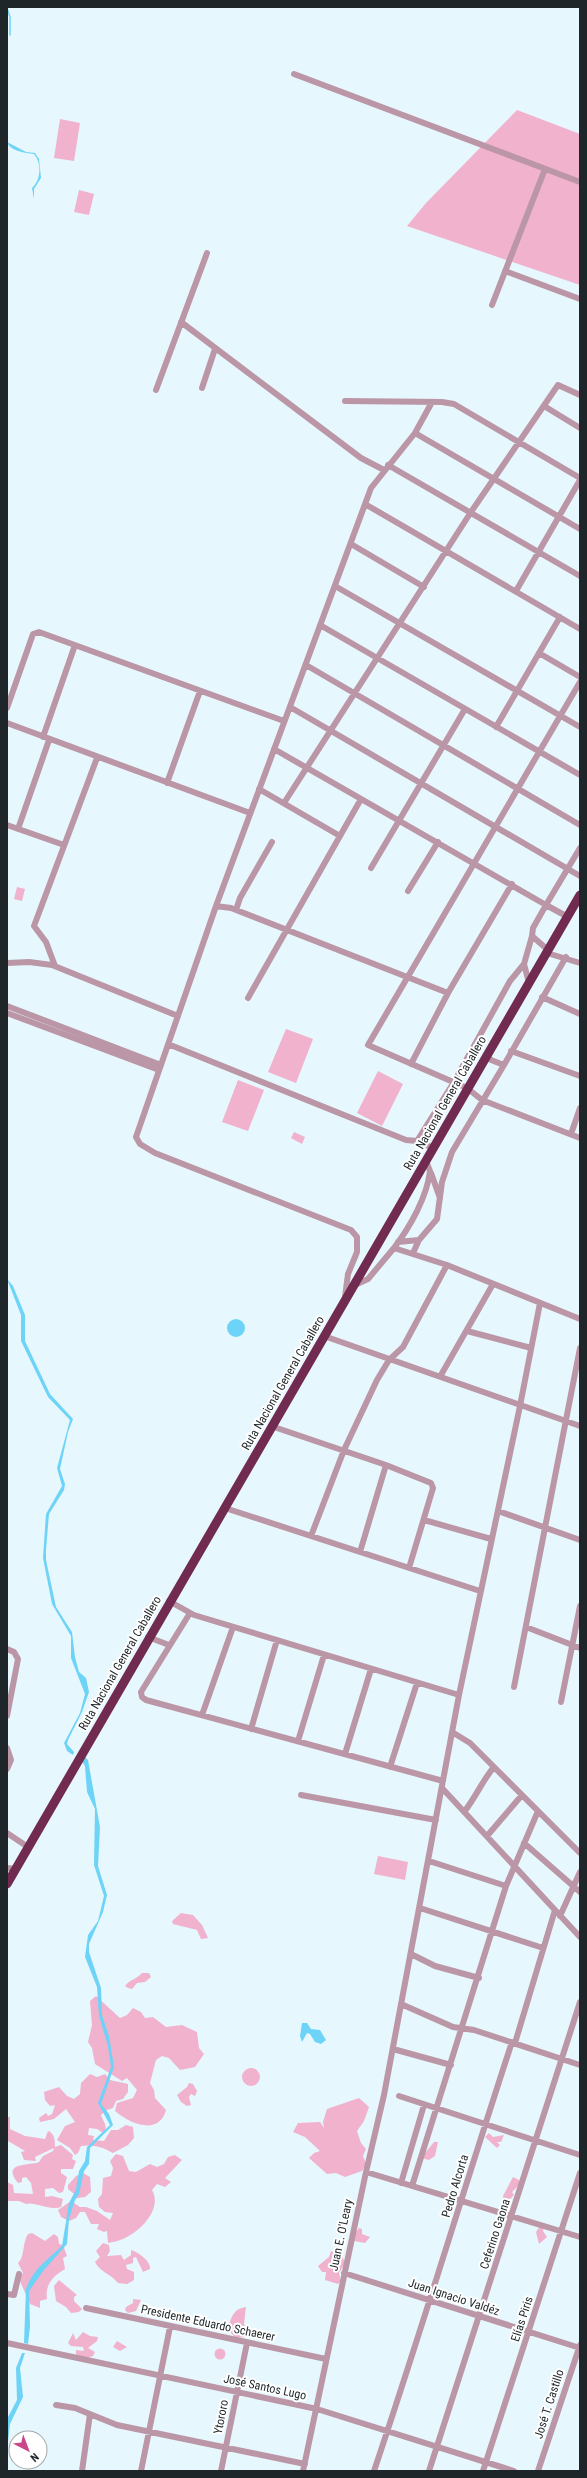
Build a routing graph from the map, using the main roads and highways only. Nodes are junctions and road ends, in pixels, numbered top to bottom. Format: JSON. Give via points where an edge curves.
{"nodes":[{"id":1,"x":580,"y":895,"type":"edge"},
{"id":2,"x":11,"y":1869,"type":"edge"},
{"id":3,"x":7,"y":1884,"type":"edge"}],
"edges":[{"from":1,"to":2,"type":"highway","name":"Ruta Nacional General Caballero","via":[[28,1847]]},
{"from":2,"to":3,"type":"highway","name":"Ruta Nacional General Caballero"}]}
